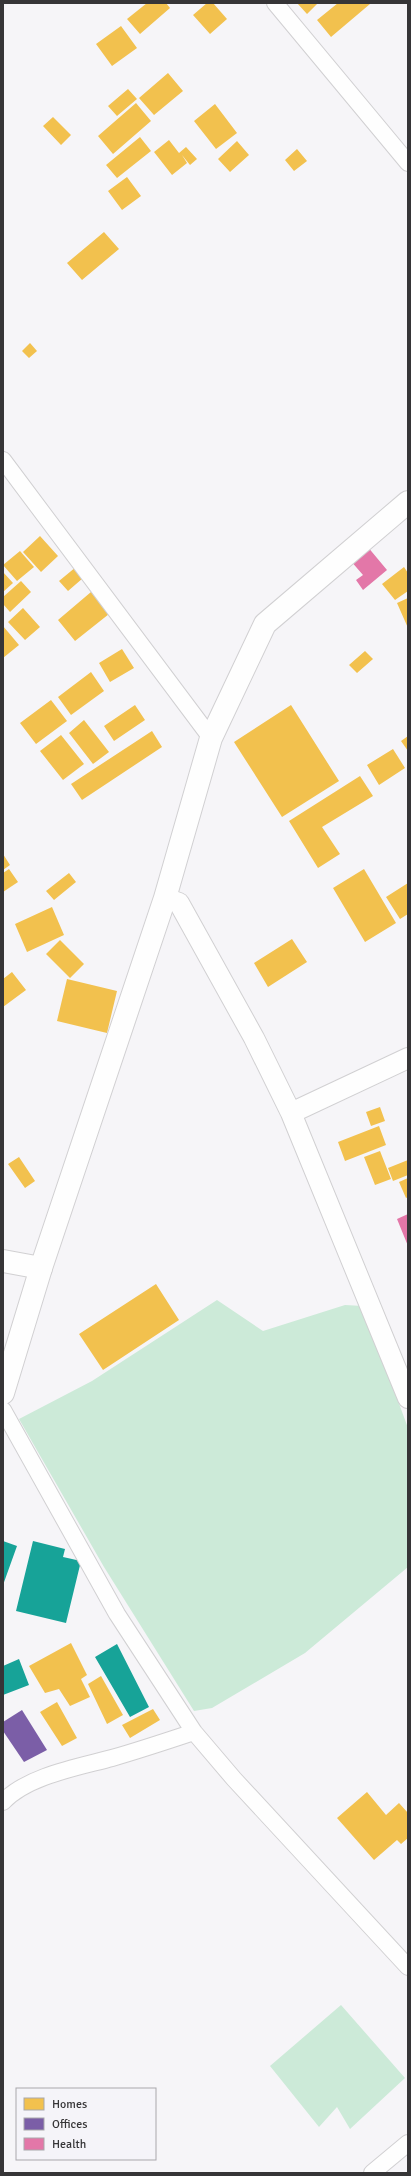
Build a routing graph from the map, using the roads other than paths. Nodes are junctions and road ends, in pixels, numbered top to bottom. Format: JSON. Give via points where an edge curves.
{"nodes":[{"id":1,"x":275,"y":3,"type":"edge"},
{"id":2,"x":408,"y":163,"type":"edge"},
{"id":3,"x":3,"y":460,"type":"edge"},
{"id":4,"x":408,"y":502,"type":"edge"},
{"id":5,"x":210,"y":738,"type":"junction"},
{"id":6,"x":165,"y":898,"type":"junction"},
{"id":7,"x":408,"y":1058,"type":"edge"},
{"id":8,"x":291,"y":1113,"type":"junction"},
{"id":9,"x":3,"y":1261,"type":"edge"},
{"id":10,"x":41,"y":1268,"type":"junction"},
{"id":11,"x":3,"y":1393,"type":"edge"},
{"id":12,"x":408,"y":1398,"type":"edge"},
{"id":13,"x":3,"y":1410,"type":"edge"},
{"id":14,"x":194,"y":1732,"type":"junction"},
{"id":15,"x":3,"y":1802,"type":"edge"},
{"id":16,"x":408,"y":1967,"type":"edge"},
{"id":17,"x":408,"y":2142,"type":"edge"},
{"id":18,"x":372,"y":2173,"type":"edge"}],
"edges":[{"from":1,"to":2,"type":"street"},
{"from":3,"to":5,"type":"street"},
{"from":4,"to":5,"type":"main road","via":[[265,624]]},
{"from":5,"to":6,"type":"main road"},
{"from":6,"to":8,"type":"street","via":[[180,903],[254,1038]]},
{"from":6,"to":10,"type":"main road"},
{"from":7,"to":8,"type":"street"},
{"from":8,"to":12,"type":"street"},
{"from":9,"to":10,"type":"main road"},
{"from":10,"to":11,"type":"main road"},
{"from":13,"to":14,"type":"street","via":[[117,1614]]},
{"from":14,"to":15,"type":"street","via":[[42,1778]]},
{"from":14,"to":16,"type":"street","via":[[234,1779]]},
{"from":17,"to":18,"type":"street"}]}
